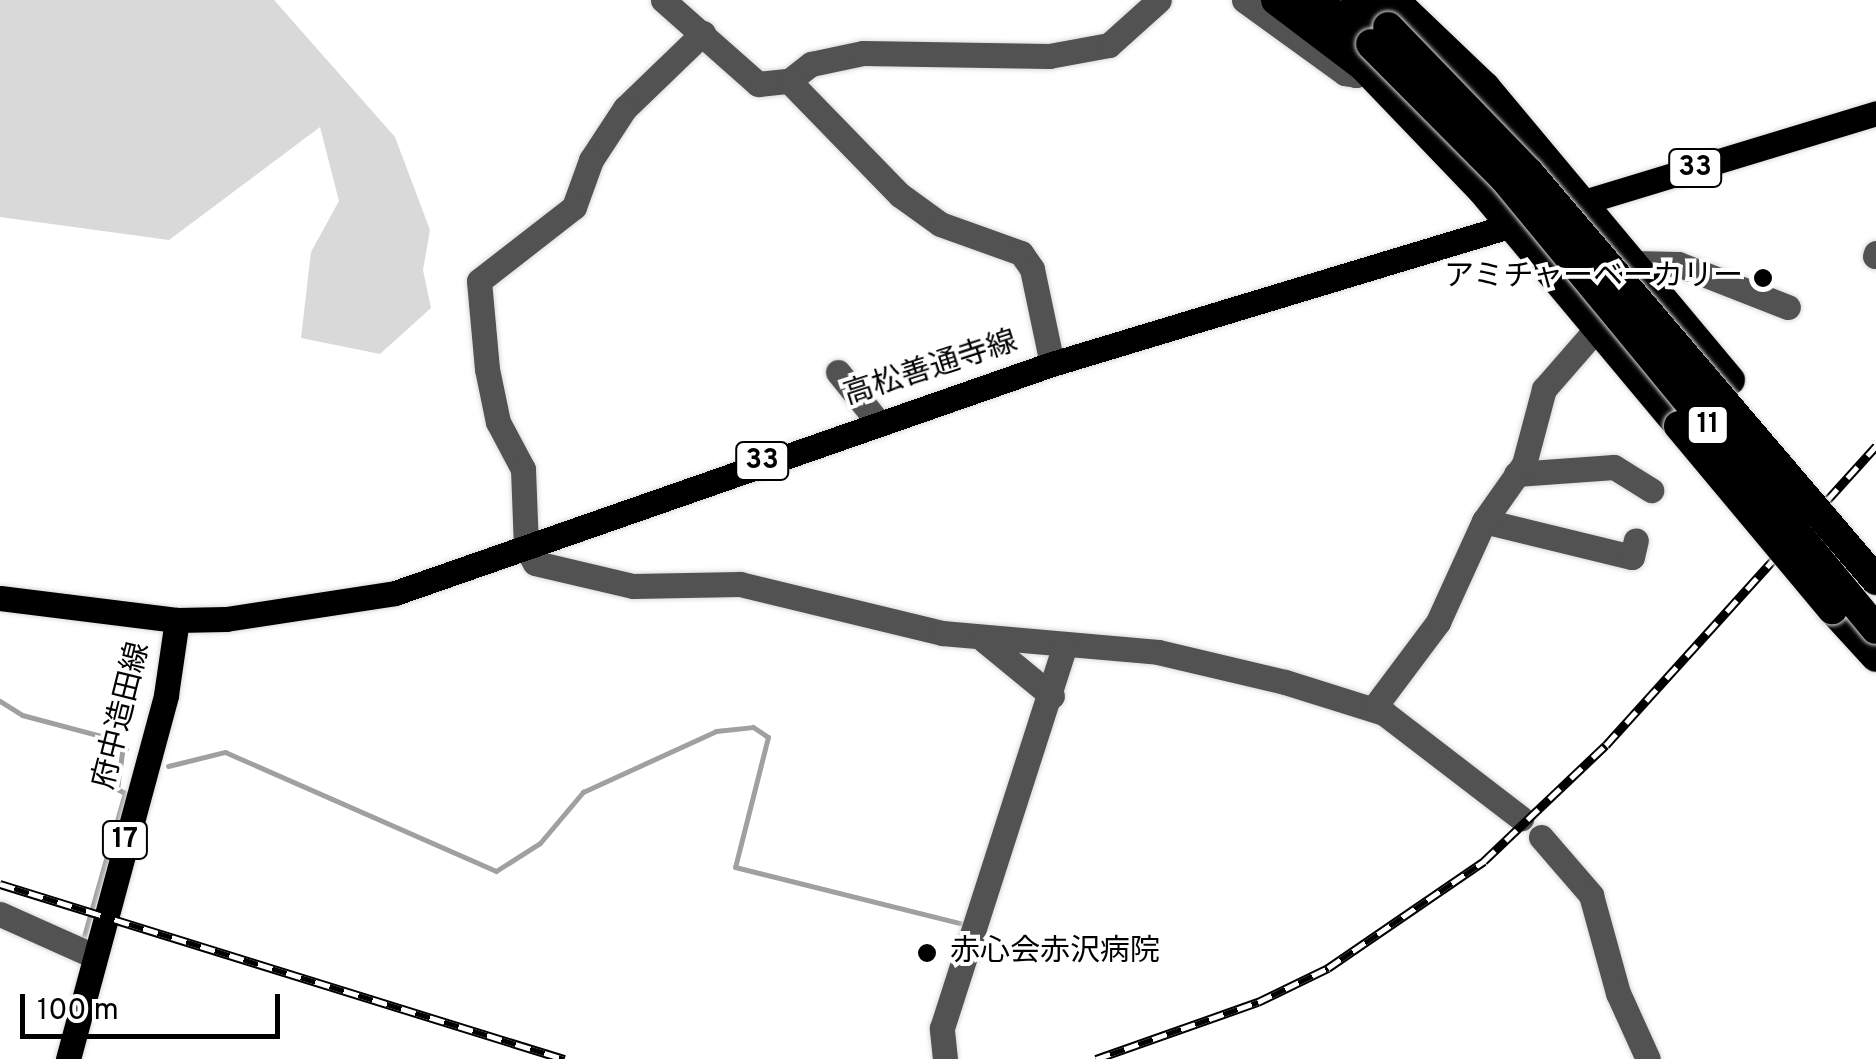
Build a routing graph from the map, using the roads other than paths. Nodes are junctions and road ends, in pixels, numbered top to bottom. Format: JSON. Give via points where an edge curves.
{"nodes":[{"id":1,"x":662,"y":0,"type":"edge"},
{"id":2,"x":1159,"y":0,"type":"edge"},
{"id":3,"x":1244,"y":0,"type":"edge"},
{"id":4,"x":1276,"y":0,"type":"edge"},
{"id":5,"x":1316,"y":0,"type":"edge"},
{"id":6,"x":1356,"y":0,"type":"edge"},
{"id":7,"x":1393,"y":26,"type":"edge"},
{"id":8,"x":703,"y":32,"type":"junction"},
{"id":9,"x":789,"y":81,"type":"junction"},
{"id":10,"x":1876,"y":113,"type":"edge"},
{"id":11,"x":1550,"y":215,"type":"junction"},
{"id":12,"x":1633,"y":262,"type":"junction"},
{"id":13,"x":1788,"y":308,"type":"dead end"},
{"id":14,"x":1598,"y":327,"type":"junction"},
{"id":15,"x":1052,"y":364,"type":"junction"},
{"id":16,"x":838,"y":372,"type":"dead end"},
{"id":17,"x":878,"y":422,"type":"junction"},
{"id":18,"x":1516,"y":474,"type":"junction"},
{"id":19,"x":1651,"y":490,"type":"dead end"},
{"id":20,"x":1484,"y":521,"type":"junction"},
{"id":21,"x":1636,"y":540,"type":"dead end"},
{"id":22,"x":526,"y":546,"type":"junction"},
{"id":23,"x":1876,"y":560,"type":"edge"},
{"id":24,"x":1876,"y":580,"type":"edge"},
{"id":25,"x":0,"y":598,"type":"edge"},
{"id":26,"x":177,"y":620,"type":"junction"},
{"id":27,"x":1876,"y":630,"type":"edge"},
{"id":28,"x":984,"y":640,"type":"junction"},
{"id":29,"x":1065,"y":646,"type":"junction"},
{"id":30,"x":1876,"y":657,"type":"edge"},
{"id":31,"x":1052,"y":696,"type":"junction"},
{"id":32,"x":1373,"y":709,"type":"junction"},
{"id":33,"x":1521,"y":818,"type":"dead end"},
{"id":34,"x":1541,"y":837,"type":"dead end"},
{"id":35,"x":0,"y":914,"type":"edge"},
{"id":36,"x":94,"y":956,"type":"junction"},
{"id":37,"x":68,"y":1059,"type":"edge"},
{"id":38,"x":945,"y":1059,"type":"edge"},
{"id":39,"x":1648,"y":1059,"type":"edge"}],
"edges":[{"from":1,"to":8,"type":"street"},
{"from":2,"to":9,"type":"street","via":[[1109,46],[1048,56],[864,54],[811,64]]},
{"from":3,"to":7,"type":"street","via":[[1345,74]]},
{"from":4,"to":7,"type":"highway","number":"11"},
{"from":5,"to":7,"type":"highway","number":"11"},
{"from":6,"to":7,"type":"highway","number":"11"},
{"from":7,"to":11,"type":"highway","number":"11"},
{"from":7,"to":11,"type":"highway","number":"11","bridge":true,"via":[[1464,100]]},
{"from":8,"to":9,"type":"street","via":[[758,84]]},
{"from":8,"to":22,"type":"street","via":[[625,108],[590,160],[574,207],[478,281],[498,422],[523,469],[529,497]]},
{"from":9,"to":15,"type":"street","via":[[900,194],[940,224],[1021,253],[1032,268]]},
{"from":10,"to":11,"type":"main road","name":"高松善通寺線","number":"33"},
{"from":11,"to":12,"type":"highway","number":"11"},
{"from":11,"to":14,"type":"highway","number":"11"},
{"from":11,"to":15,"type":"main road","name":"高松善通寺線","number":"33"},
{"from":11,"to":24,"type":"highway","number":"11","bridge":true},
{"from":11,"to":27,"type":"highway","number":"11","bridge":true},
{"from":12,"to":13,"type":"street","via":[[1678,264]]},
{"from":12,"to":23,"type":"highway","number":"11"},
{"from":14,"to":18,"type":"street","via":[[1544,389]]},
{"from":14,"to":30,"type":"highway","number":"11","bridge":true},
{"from":15,"to":17,"type":"main road","name":"高松善通寺線","number":"33"},
{"from":16,"to":17,"type":"street"},
{"from":17,"to":22,"type":"main road","name":"高松善通寺線","number":"33"},
{"from":18,"to":19,"type":"street","via":[[1614,467]]},
{"from":18,"to":20,"type":"street"},
{"from":20,"to":21,"type":"street","via":[[1632,557]]},
{"from":20,"to":32,"type":"street","via":[[1438,622]]},
{"from":22,"to":26,"type":"main road","name":"高松善通寺線","number":"33","via":[[395,593],[330,607]]},
{"from":22,"to":28,"type":"street","via":[[535,563],[552,571],[633,586],[740,584]]},
{"from":25,"to":26,"type":"main road","name":"高松善通寺線","number":"33"},
{"from":26,"to":36,"type":"main road","name":"府中造田線","number":"17","via":[[166,695]]},
{"from":28,"to":29,"type":"street"},
{"from":28,"to":31,"type":"street"},
{"from":29,"to":31,"type":"street"},
{"from":29,"to":32,"type":"street","via":[[1158,652]]},
{"from":31,"to":38,"type":"street","via":[[942,1028]]},
{"from":32,"to":33,"type":"street"},
{"from":34,"to":39,"type":"street","via":[[1591,895],[1618,993]]},
{"from":35,"to":36,"type":"street"},
{"from":36,"to":37,"type":"main road","name":"府中造田線","number":"17"}]}
